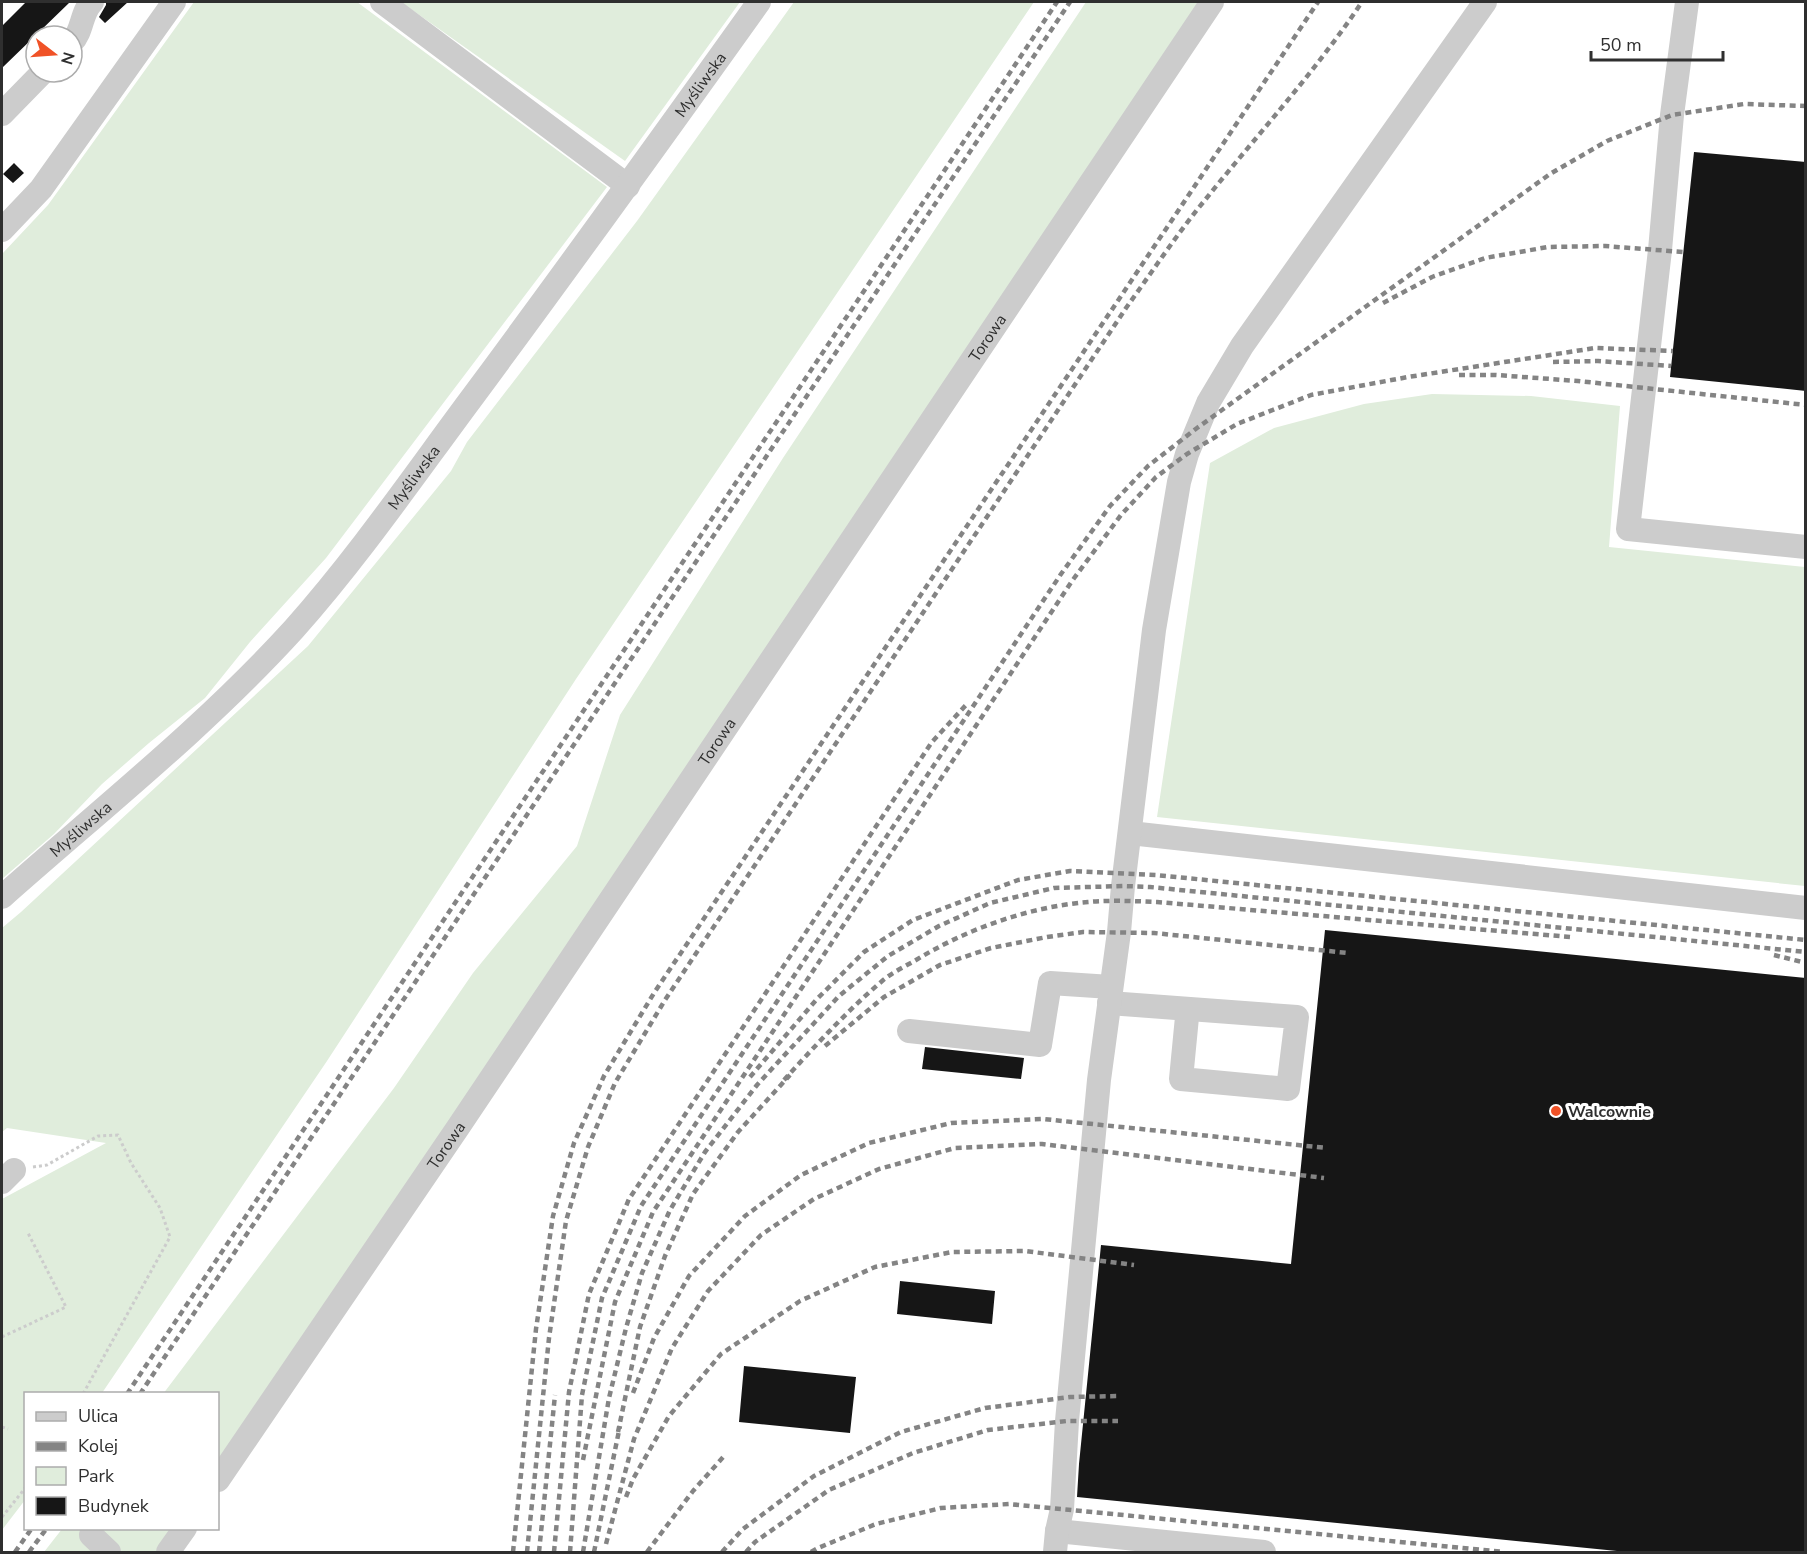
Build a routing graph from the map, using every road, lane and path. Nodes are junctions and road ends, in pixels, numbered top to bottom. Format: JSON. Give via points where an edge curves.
{"nodes":[{"id":1,"x":92,"y":2,"type":"edge"},
{"id":2,"x":174,"y":2,"type":"edge"},
{"id":3,"x":382,"y":2,"type":"edge"},
{"id":4,"x":759,"y":2,"type":"edge"},
{"id":5,"x":1212,"y":2,"type":"edge"},
{"id":6,"x":1485,"y":2,"type":"edge"},
{"id":7,"x":1687,"y":2,"type":"edge"},
{"id":8,"x":82,"y":24,"type":"edge"},
{"id":9,"x":31,"y":84,"type":"edge"},
{"id":10,"x":2,"y":114,"type":"edge"},
{"id":11,"x":628,"y":186,"type":"junction"},
{"id":12,"x":6,"y":218,"type":"edge"},
{"id":13,"x":1806,"y":548,"type":"edge"},
{"id":14,"x":1130,"y":832,"type":"junction"},
{"id":15,"x":2,"y":897,"type":"edge"},
{"id":16,"x":1806,"y":908,"type":"edge"},
{"id":17,"x":1110,"y":995,"type":"junction"},
{"id":18,"x":1187,"y":1017,"type":"dead end"},
{"id":19,"x":909,"y":1031,"type":"dead end"},
{"id":20,"x":8,"y":1176,"type":"edge"},
{"id":21,"x":28,"y":1233,"type":"dead end"},
{"id":22,"x":2,"y":1337,"type":"edge"},
{"id":23,"x":84,"y":1392,"type":"edge"},
{"id":24,"x":2,"y":1427,"type":"edge"},
{"id":25,"x":8,"y":1429,"type":"dead end"},
{"id":26,"x":219,"y":1479,"type":"edge"},
{"id":27,"x":24,"y":1490,"type":"edge"},
{"id":28,"x":2,"y":1517,"type":"edge"},
{"id":29,"x":183,"y":1530,"type":"edge"},
{"id":30,"x":91,"y":1534,"type":"dead end"},
{"id":31,"x":1056,"y":1542,"type":"edge"},
{"id":32,"x":109,"y":1552,"type":"edge"},
{"id":33,"x":168,"y":1552,"type":"edge"},
{"id":34,"x":1264,"y":1552,"type":"edge"}],
"edges":[{"from":1,"to":8,"type":"street"},
{"from":2,"to":12,"type":"street","via":[[41,189]]},
{"from":3,"to":11,"type":"street"},
{"from":4,"to":11,"type":"street","name":"Myśliwska"},
{"from":5,"to":26,"type":"street","name":"Torowa"},
{"from":6,"to":14,"type":"street","via":[[1242,346],[1197,428],[1179,482],[1154,630]]},
{"from":7,"to":13,"type":"street","via":[[1628,529]]},
{"from":9,"to":10,"type":"street"},
{"from":11,"to":15,"type":"street","name":"Myśliwska","via":[[358,551],[294,628],[243,682],[166,753]]},
{"from":14,"to":16,"type":"street"},
{"from":14,"to":17,"type":"street"},
{"from":17,"to":18,"type":"street","via":[[1297,1017],[1288,1089],[1181,1079]]},
{"from":17,"to":19,"type":"street","via":[[1050,983],[1040,1045]]},
{"from":17,"to":31,"type":"street"},
{"from":20,"to":23,"type":"path","via":[[47,1165],[98,1136],[118,1135],[160,1208],[170,1237]]},
{"from":21,"to":22,"type":"path","via":[[66,1307]]},
{"from":24,"to":25,"type":"path"},
{"from":27,"to":28,"type":"path"},
{"from":29,"to":33,"type":"street"},
{"from":30,"to":32,"type":"street"},
{"from":31,"to":34,"type":"street"}]}
